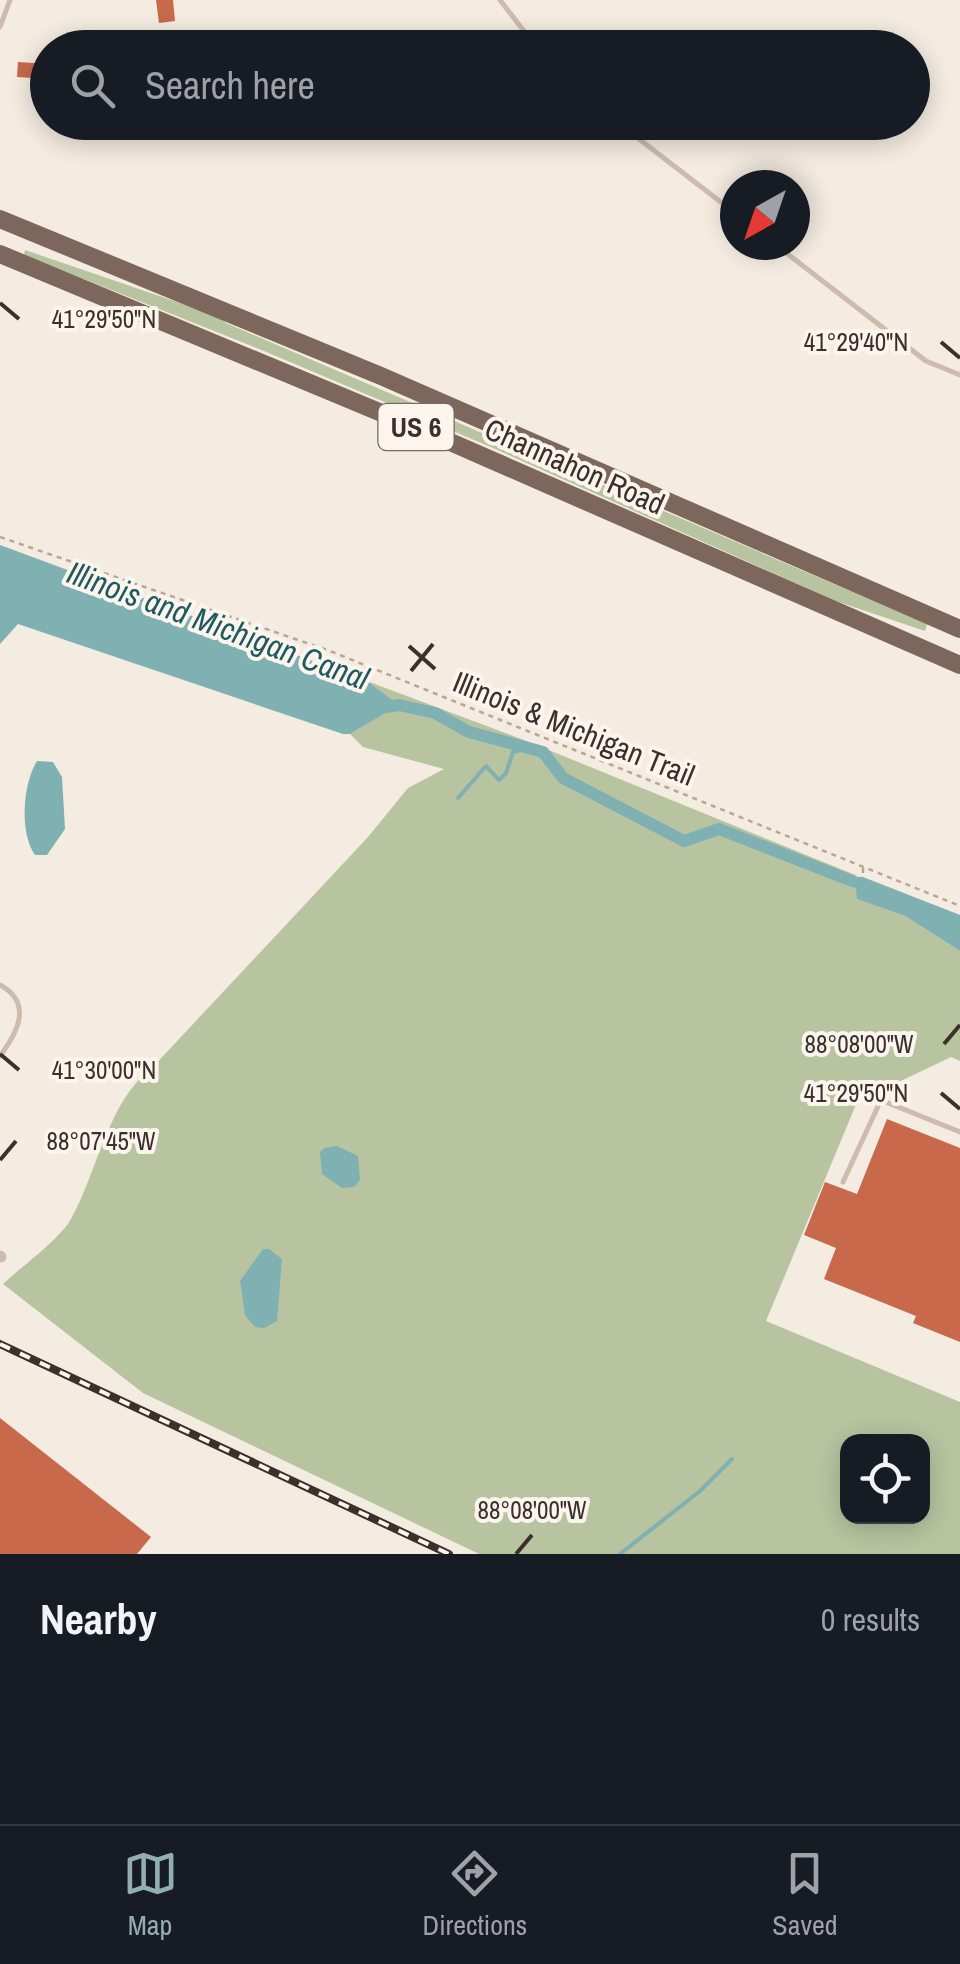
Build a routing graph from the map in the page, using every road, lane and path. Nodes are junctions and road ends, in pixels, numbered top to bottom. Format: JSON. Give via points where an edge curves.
{"nodes":[{"id":1,"x":10,"y":0,"type":"edge"},
{"id":2,"x":500,"y":0,"type":"edge"},
{"id":3,"x":0,"y":26,"type":"edge"},
{"id":4,"x":523,"y":30,"type":"edge"},
{"id":5,"x":640,"y":140,"type":"edge"},
{"id":6,"x":720,"y":201,"type":"edge"},
{"id":7,"x":0,"y":218,"type":"edge"},
{"id":8,"x":0,"y":254,"type":"edge"},
{"id":9,"x":795,"y":260,"type":"edge"},
{"id":10,"x":960,"y":375,"type":"edge"},
{"id":11,"x":0,"y":537,"type":"edge"},
{"id":12,"x":960,"y":629,"type":"edge"},
{"id":13,"x":368,"y":666,"type":"junction"},
{"id":14,"x":960,"y":666,"type":"edge"},
{"id":15,"x":356,"y":677,"type":"dead end"},
{"id":16,"x":863,"y":867,"type":"junction"},
{"id":17,"x":863,"y":877,"type":"dead end"},
{"id":18,"x":960,"y":906,"type":"edge"},
{"id":19,"x":0,"y":985,"type":"edge"},
{"id":20,"x":0,"y":1056,"type":"edge"},
{"id":21,"x":960,"y":1132,"type":"edge"},
{"id":22,"x":844,"y":1182,"type":"dead end"}],
"edges":[{"from":1,"to":3,"type":"lane"},
{"from":2,"to":4,"type":"lane"},
{"from":5,"to":6,"type":"lane"},
{"from":7,"to":12,"type":"main road","name":"Channahon Road","number":"US 6"},
{"from":8,"to":14,"type":"main road","name":"Channahon Road","number":"US 6"},
{"from":9,"to":10,"type":"lane","via":[[926,362]]},
{"from":11,"to":13,"type":"path","name":"Illinois & Michigan Trail"},
{"from":13,"to":15,"type":"path"},
{"from":13,"to":16,"type":"path","name":"Illinois & Michigan Trail"},
{"from":16,"to":17,"type":"path"},
{"from":16,"to":18,"type":"path","name":"Illinois & Michigan Trail"},
{"from":19,"to":20,"type":"lane","via":[[14,995],[21,1020]]},
{"from":21,"to":22,"type":"lane","via":[[880,1100]]}]}
